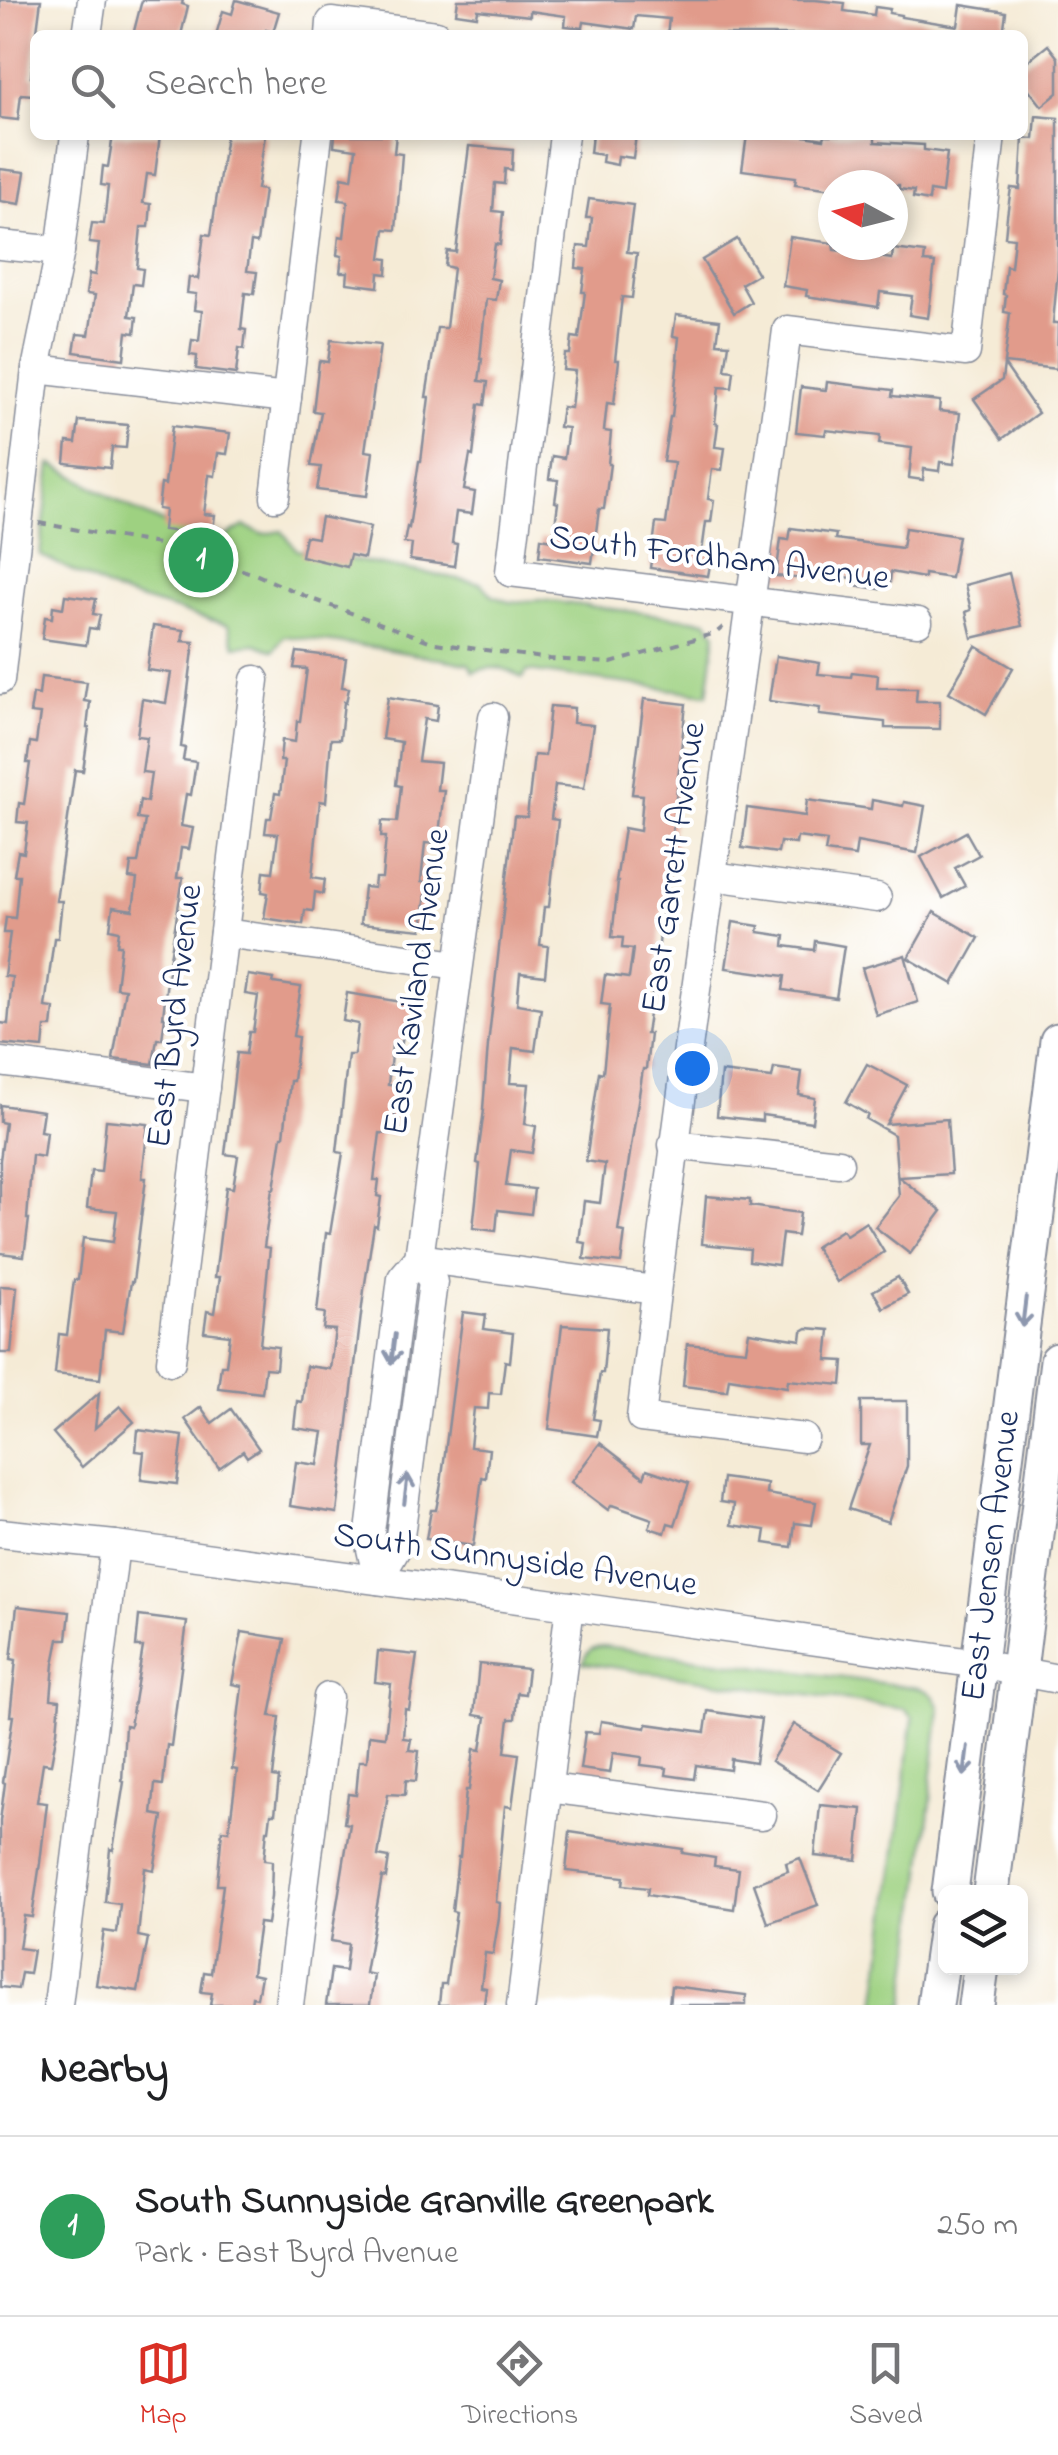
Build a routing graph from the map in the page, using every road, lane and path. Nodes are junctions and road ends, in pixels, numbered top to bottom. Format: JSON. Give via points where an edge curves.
{"nodes":[{"id":1,"x":92,"y":0,"type":"edge"},
{"id":2,"x":88,"y":30,"type":"edge"},
{"id":3,"x":73,"y":140,"type":"edge"},
{"id":4,"x":317,"y":140,"type":"edge"},
{"id":5,"x":563,"y":140,"type":"edge"},
{"id":6,"x":990,"y":140,"type":"edge"},
{"id":7,"x":0,"y":245,"type":"edge"},
{"id":8,"x":60,"y":251,"type":"junction"},
{"id":9,"x":36,"y":369,"type":"junction"},
{"id":10,"x":287,"y":398,"type":"junction"},
{"id":11,"x":275,"y":498,"type":"dead end"},
{"id":12,"x":18,"y":520,"type":"junction"},
{"id":13,"x":752,"y":601,"type":"junction"},
{"id":14,"x":918,"y":622,"type":"dead end"},
{"id":15,"x":0,"y":680,"type":"edge"},
{"id":16,"x":255,"y":680,"type":"dead end"},
{"id":17,"x":493,"y":717,"type":"dead end"},
{"id":18,"x":712,"y":876,"type":"junction"},
{"id":19,"x":877,"y":898,"type":"dead end"},
{"id":20,"x":224,"y":933,"type":"junction"},
{"id":21,"x":458,"y":966,"type":"junction"},
{"id":22,"x":1058,"y":1042,"type":"edge"},
{"id":23,"x":0,"y":1062,"type":"edge"},
{"id":24,"x":205,"y":1088,"type":"junction"},
{"id":25,"x":673,"y":1144,"type":"junction"},
{"id":26,"x":839,"y":1164,"type":"dead end"},
{"id":27,"x":419,"y":1258,"type":"junction"},
{"id":28,"x":655,"y":1290,"type":"junction"},
{"id":29,"x":171,"y":1361,"type":"dead end"},
{"id":30,"x":1058,"y":1361,"type":"edge"},
{"id":31,"x":804,"y":1438,"type":"dead end"},
{"id":32,"x":0,"y":1532,"type":"edge"},
{"id":33,"x":115,"y":1545,"type":"junction"},
{"id":34,"x":378,"y":1580,"type":"junction"},
{"id":35,"x":570,"y":1606,"type":"junction"},
{"id":36,"x":979,"y":1664,"type":"junction"},
{"id":37,"x":1018,"y":1672,"type":"junction"},
{"id":38,"x":1058,"y":1678,"type":"edge"},
{"id":39,"x":328,"y":1697,"type":"dead end"},
{"id":40,"x":548,"y":1788,"type":"junction"},
{"id":41,"x":762,"y":1815,"type":"dead end"},
{"id":42,"x":951,"y":1885,"type":"edge"},
{"id":43,"x":991,"y":1885,"type":"edge"},
{"id":44,"x":940,"y":1975,"type":"edge"},
{"id":45,"x":980,"y":1975,"type":"edge"},
{"id":46,"x":58,"y":2005,"type":"edge"},
{"id":47,"x":289,"y":2005,"type":"edge"},
{"id":48,"x":521,"y":2005,"type":"edge"},
{"id":49,"x":936,"y":2005,"type":"edge"},
{"id":50,"x":976,"y":2005,"type":"edge"}],
"edges":[{"from":1,"to":2,"type":"street"},
{"from":3,"to":8,"type":"street"},
{"from":4,"to":10,"type":"street"},
{"from":5,"to":13,"type":"street","name":"South Fordham Avenue","via":[[510,572]]},
{"from":6,"to":13,"type":"street","name":"East Garrett Avenue","via":[[966,352],[787,330]]},
{"from":7,"to":8,"type":"street"},
{"from":8,"to":9,"type":"street"},
{"from":9,"to":10,"type":"street"},
{"from":9,"to":12,"type":"street"},
{"from":10,"to":11,"type":"street"},
{"from":12,"to":13,"type":"path","via":[[164,545],[435,643],[550,659],[611,663],[716,633]]},
{"from":12,"to":15,"type":"street"},
{"from":13,"to":14,"type":"street","name":"South Fordham Avenue"},
{"from":13,"to":18,"type":"street","name":"East Garrett Avenue"},
{"from":16,"to":20,"type":"street","name":"East Byrd Avenue"},
{"from":17,"to":21,"type":"street","name":"East Kaviland Avenue"},
{"from":18,"to":19,"type":"street"},
{"from":18,"to":25,"type":"street","name":"East Garrett Avenue"},
{"from":20,"to":21,"type":"street"},
{"from":20,"to":24,"type":"street","name":"East Byrd Avenue"},
{"from":21,"to":27,"type":"street","name":"East Kaviland Avenue"},
{"from":22,"to":36,"type":"main road","name":"East Jensen Avenue","one_way":true},
{"from":23,"to":24,"type":"street"},
{"from":24,"to":29,"type":"street","name":"East Byrd Avenue"},
{"from":25,"to":26,"type":"street"},
{"from":25,"to":28,"type":"street","name":"East Garrett Avenue"},
{"from":27,"to":28,"type":"street"},
{"from":27,"to":34,"type":"street","name":"East Kaviland Avenue","via":[[402,1278],[368,1540]]},
{"from":28,"to":31,"type":"street","name":"East Garrett Avenue","via":[[641,1418]]},
{"from":30,"to":37,"type":"main road","name":"East Jensen Avenue"},
{"from":32,"to":33,"type":"street","name":"South Sunnyside Avenue"},
{"from":33,"to":34,"type":"street","name":"South Sunnyside Avenue"},
{"from":33,"to":46,"type":"street"},
{"from":34,"to":35,"type":"street","name":"South Sunnyside Avenue"},
{"from":35,"to":36,"type":"street","name":"South Sunnyside Avenue"},
{"from":35,"to":40,"type":"street"},
{"from":36,"to":37,"type":"street","name":"South Sunnyside Avenue"},
{"from":36,"to":42,"type":"main road","name":"East Jensen Avenue","one_way":true},
{"from":37,"to":38,"type":"street","name":"South Sunnyside Avenue"},
{"from":37,"to":43,"type":"main road","name":"East Jensen Avenue"},
{"from":39,"to":47,"type":"street"},
{"from":40,"to":41,"type":"street"},
{"from":40,"to":48,"type":"street"},
{"from":44,"to":49,"type":"main road"},
{"from":45,"to":50,"type":"main road"}]}
